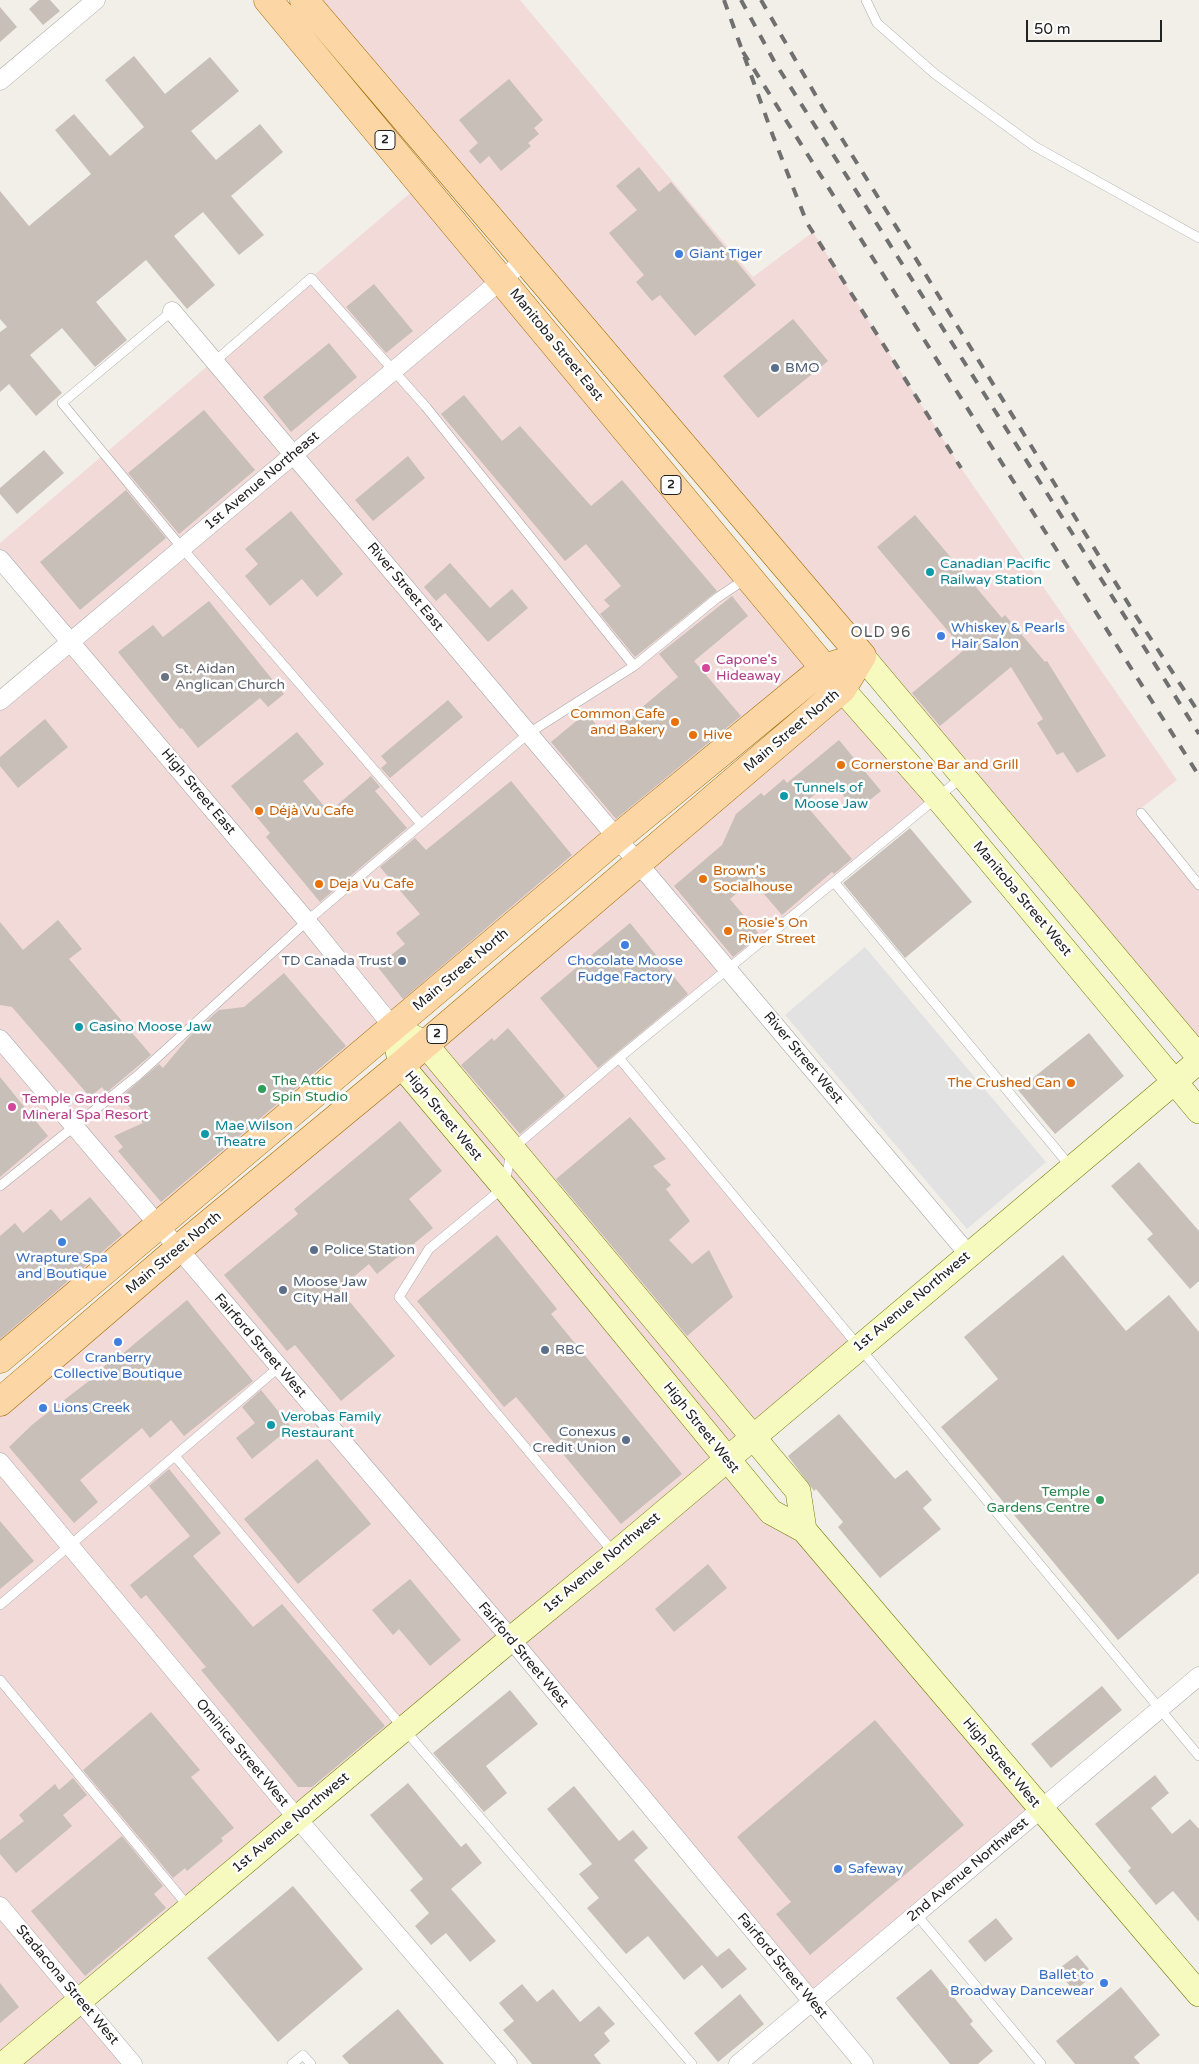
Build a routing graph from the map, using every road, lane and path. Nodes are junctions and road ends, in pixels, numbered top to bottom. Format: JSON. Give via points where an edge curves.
{"nodes":[{"id":1,"x":268,"y":0,"type":"edge"},
{"id":2,"x":304,"y":0,"type":"edge"},
{"id":3,"x":321,"y":0,"type":"edge"},
{"id":4,"x":866,"y":0,"type":"edge"},
{"id":5,"x":90,"y":2,"type":"edge"},
{"id":6,"x":333,"y":35,"type":"junction"},
{"id":7,"x":0,"y":81,"type":"edge"},
{"id":8,"x":1199,"y":238,"type":"edge"},
{"id":9,"x":524,"y":261,"type":"junction"},
{"id":10,"x":502,"y":279,"type":"junction"},
{"id":11,"x":172,"y":311,"type":"joint"},
{"id":12,"x":214,"y":362,"type":"junction"},
{"id":13,"x":392,"y":371,"type":"junction"},
{"id":14,"x":293,"y":455,"type":"junction"},
{"id":15,"x":182,"y":548,"type":"junction"},
{"id":16,"x":0,"y":560,"type":"edge"},
{"id":17,"x":747,"y":578,"type":"junction"},
{"id":18,"x":70,"y":642,"type":"junction"},
{"id":19,"x":862,"y":656,"type":"junction"},
{"id":20,"x":634,"y":666,"type":"junction"},
{"id":21,"x":824,"y":668,"type":"junction"},
{"id":22,"x":842,"y":690,"type":"junction"},
{"id":23,"x":0,"y":701,"type":"edge"},
{"id":24,"x":529,"y":733,"type":"junction"},
{"id":25,"x":963,"y":776,"type":"junction"},
{"id":26,"x":937,"y":798,"type":"junction"},
{"id":27,"x":1141,"y":813,"type":"dead end"},
{"id":28,"x":421,"y":824,"type":"junction"},
{"id":29,"x":617,"y":838,"type":"junction"},
{"id":30,"x":638,"y":862,"type":"junction"},
{"id":31,"x":834,"y":882,"type":"junction"},
{"id":32,"x":1199,"y":885,"type":"edge"},
{"id":33,"x":307,"y":921,"type":"junction"},
{"id":34,"x":728,"y":969,"type":"junction"},
{"id":35,"x":393,"y":1027,"type":"junction"},
{"id":36,"x":0,"y":1039,"type":"edge"},
{"id":37,"x":425,"y":1044,"type":"junction"},
{"id":38,"x":1199,"y":1057,"type":"edge"},
{"id":39,"x":619,"y":1058,"type":"junction"},
{"id":40,"x":1199,"y":1061,"type":"edge"},
{"id":41,"x":400,"y":1065,"type":"junction"},
{"id":42,"x":1174,"y":1082,"type":"junction"},
{"id":43,"x":1199,"y":1112,"type":"edge"},
{"id":44,"x":74,"y":1125,"type":"junction"},
{"id":45,"x":512,"y":1149,"type":"junction"},
{"id":46,"x":1072,"y":1168,"type":"junction"},
{"id":47,"x":0,"y":1186,"type":"edge"},
{"id":48,"x":504,"y":1187,"type":"junction"},
{"id":49,"x":157,"y":1226,"type":"junction"},
{"id":50,"x":177,"y":1250,"type":"junction"},
{"id":51,"x":969,"y":1254,"type":"junction"},
{"id":52,"x":859,"y":1347,"type":"junction"},
{"id":53,"x":0,"y":1359,"type":"edge"},
{"id":54,"x":278,"y":1367,"type":"junction"},
{"id":55,"x":0,"y":1402,"type":"edge"},
{"id":56,"x":752,"y":1436,"type":"junction"},
{"id":57,"x":175,"y":1456,"type":"junction"},
{"id":58,"x":726,"y":1458,"type":"junction"},
{"id":59,"x":0,"y":1462,"type":"edge"},
{"id":60,"x":804,"y":1530,"type":"junction"},
{"id":61,"x":69,"y":1546,"type":"junction"},
{"id":62,"x":615,"y":1554,"type":"junction"},
{"id":63,"x":0,"y":1605,"type":"edge"},
{"id":64,"x":510,"y":1639,"type":"junction"},
{"id":65,"x":1199,"y":1676,"type":"edge"},
{"id":66,"x":0,"y":1680,"type":"edge"},
{"id":67,"x":1160,"y":1709,"type":"junction"},
{"id":68,"x":404,"y":1729,"type":"junction"},
{"id":69,"x":1199,"y":1756,"type":"edge"},
{"id":70,"x":1040,"y":1810,"type":"junction"},
{"id":71,"x":297,"y":1818,"type":"junction"},
{"id":72,"x":0,"y":1906,"type":"edge"},
{"id":73,"x":190,"y":1908,"type":"junction"},
{"id":74,"x":916,"y":1914,"type":"junction"},
{"id":75,"x":1199,"y":1994,"type":"edge"},
{"id":76,"x":80,"y":2000,"type":"junction"},
{"id":77,"x":812,"y":2002,"type":"junction"},
{"id":78,"x":4,"y":2064,"type":"edge"},
{"id":79,"x":133,"y":2064,"type":"edge"},
{"id":80,"x":292,"y":2064,"type":"edge"},
{"id":81,"x":311,"y":2064,"type":"edge"},
{"id":82,"x":508,"y":2064,"type":"edge"},
{"id":83,"x":692,"y":2064,"type":"edge"},
{"id":84,"x":738,"y":2064,"type":"edge"},
{"id":85,"x":864,"y":2064,"type":"edge"},
{"id":86,"x":1041,"y":2064,"type":"edge"}],
"edges":[{"from":1,"to":10,"type":"main road","name":"Manitoba Street East","number":"2"},
{"from":2,"to":6,"type":"main road","name":"Manitoba Street East","number":"2"},
{"from":3,"to":6,"type":"main road","number":"2"},
{"from":4,"to":8,"type":"lane","via":[[878,22],[935,74],[1034,146]]},
{"from":5,"to":7,"type":"street"},
{"from":6,"to":9,"type":"main road","name":"Manitoba Street East","number":"2"},
{"from":9,"to":10,"type":"street","name":"1st Avenue Northeast"},
{"from":9,"to":19,"type":"main road","name":"Manitoba Street East"},
{"from":10,"to":13,"type":"street","name":"1st Avenue Northeast"},
{"from":10,"to":17,"type":"main road","name":"Manitoba Street East","number":"2"},
{"from":11,"to":12,"type":"street","name":"River Street East"},
{"from":11,"to":15,"type":"lane","via":[[62,403]]},
{"from":12,"to":13,"type":"lane","via":[[311,278]]},
{"from":12,"to":14,"type":"street","name":"River Street East"},
{"from":13,"to":14,"type":"street","name":"1st Avenue Northeast"},
{"from":13,"to":20,"type":"lane","via":[[426,407]]},
{"from":14,"to":15,"type":"street","name":"1st Avenue Northeast"},
{"from":14,"to":24,"type":"street","name":"River Street East"},
{"from":15,"to":18,"type":"street","name":"1st Avenue Northeast"},
{"from":15,"to":28,"type":"lane"},
{"from":16,"to":18,"type":"street","name":"High Street East"},
{"from":17,"to":20,"type":"lane","via":[[717,598]]},
{"from":17,"to":21,"type":"main road","name":"Manitoba Street East","number":"2"},
{"from":18,"to":23,"type":"street","name":"1st Avenue Northeast"},
{"from":18,"to":33,"type":"street","name":"High Street East"},
{"from":19,"to":21,"type":"main road","name":"Main Street North","number":"2"},
{"from":19,"to":22,"type":"main road","name":"Main Street North","number":"2"},
{"from":19,"to":25,"type":"main road"},
{"from":20,"to":24,"type":"lane"},
{"from":21,"to":22,"type":"main road","name":"Manitoba Street East","number":"2"},
{"from":21,"to":29,"type":"main road","name":"Main Street North","number":"2"},
{"from":22,"to":26,"type":"main road","name":"Manitoba Street West"},
{"from":22,"to":30,"type":"main road","name":"Main Street North","number":"2"},
{"from":24,"to":28,"type":"lane"},
{"from":24,"to":29,"type":"street","name":"River Street East"},
{"from":25,"to":26,"type":"lane"},
{"from":25,"to":38,"type":"main road"},
{"from":26,"to":31,"type":"lane"},
{"from":26,"to":42,"type":"main road","name":"Manitoba Street West"},
{"from":27,"to":32,"type":"lane"},
{"from":28,"to":33,"type":"lane"},
{"from":29,"to":30,"type":"street","name":"River Street East"},
{"from":29,"to":35,"type":"main road","name":"Main Street North","number":"2"},
{"from":30,"to":34,"type":"street","name":"River Street West"},
{"from":30,"to":37,"type":"main road","name":"Main Street North","number":"2"},
{"from":31,"to":34,"type":"lane"},
{"from":31,"to":46,"type":"lane"},
{"from":33,"to":35,"type":"street","name":"High Street East"},
{"from":33,"to":44,"type":"lane","via":[[138,1076]]},
{"from":34,"to":39,"type":"lane"},
{"from":34,"to":51,"type":"street","name":"River Street West"},
{"from":35,"to":37,"type":"main road"},
{"from":35,"to":41,"type":"main road","name":"High Street West"},
{"from":35,"to":49,"type":"main road","name":"Main Street North","number":"2"},
{"from":36,"to":44,"type":"street","name":"Fairford Street West"},
{"from":37,"to":41,"type":"main road","name":"Main Street North","number":"2"},
{"from":37,"to":45,"type":"main road"},
{"from":39,"to":45,"type":"lane"},
{"from":39,"to":52,"type":"lane"},
{"from":40,"to":42,"type":"main road","name":"1st Avenue Northwest"},
{"from":41,"to":48,"type":"main road","name":"High Street West"},
{"from":41,"to":50,"type":"main road","name":"Main Street North","number":"2"},
{"from":42,"to":43,"type":"main road","name":"Manitoba Street West"},
{"from":42,"to":46,"type":"main road","name":"1st Avenue Northwest"},
{"from":44,"to":47,"type":"lane"},
{"from":44,"to":49,"type":"street","name":"Fairford Street West"},
{"from":45,"to":48,"type":"lane"},
{"from":45,"to":56,"type":"main road"},
{"from":46,"to":51,"type":"main road","name":"1st Avenue Northwest"},
{"from":48,"to":58,"type":"main road","name":"High Street West"},
{"from":48,"to":62,"type":"lane","via":[[429,1249],[399,1297]]},
{"from":49,"to":50,"type":"street","name":"Fairford Street West"},
{"from":49,"to":53,"type":"main road","name":"Main Street North","number":"2"},
{"from":50,"to":54,"type":"street","name":"Fairford Street West"},
{"from":50,"to":55,"type":"main road","name":"Main Street North","number":"2"},
{"from":51,"to":52,"type":"main road","name":"1st Avenue Northwest"},
{"from":52,"to":56,"type":"main road","name":"1st Avenue Northwest"},
{"from":52,"to":67,"type":"lane"},
{"from":54,"to":57,"type":"lane"},
{"from":54,"to":64,"type":"street","name":"Fairford Street West"},
{"from":56,"to":58,"type":"main road","name":"1st Avenue Northwest"},
{"from":56,"to":60,"type":"main road","via":[[798,1491]]},
{"from":57,"to":61,"type":"lane"},
{"from":57,"to":68,"type":"lane"},
{"from":58,"to":60,"type":"main road","name":"High Street West","via":[[771,1512]]},
{"from":58,"to":62,"type":"main road","name":"1st Avenue Northwest"},
{"from":59,"to":61,"type":"street","name":"Ominica Street West"},
{"from":60,"to":70,"type":"main road","name":"High Street West"},
{"from":61,"to":63,"type":"lane"},
{"from":61,"to":71,"type":"street","name":"Ominica Street West"},
{"from":62,"to":64,"type":"main road","name":"1st Avenue Northwest"},
{"from":64,"to":68,"type":"main road","name":"1st Avenue Northwest"},
{"from":64,"to":77,"type":"street","name":"Fairford Street West"},
{"from":65,"to":67,"type":"street","name":"2nd Avenue Northwest"},
{"from":66,"to":73,"type":"lane"},
{"from":67,"to":69,"type":"lane"},
{"from":67,"to":70,"type":"street","name":"2nd Avenue Northwest"},
{"from":68,"to":71,"type":"main road","name":"1st Avenue Northwest"},
{"from":68,"to":83,"type":"lane"},
{"from":70,"to":74,"type":"street","name":"2nd Avenue Northwest"},
{"from":70,"to":75,"type":"main road","name":"High Street West"},
{"from":71,"to":73,"type":"main road","name":"1st Avenue Northwest"},
{"from":71,"to":82,"type":"street","name":"Ominica Street West"},
{"from":72,"to":76,"type":"street","name":"Stadacona Street West"},
{"from":73,"to":76,"type":"main road","name":"1st Avenue Northwest"},
{"from":74,"to":77,"type":"street","name":"2nd Avenue Northwest"},
{"from":74,"to":86,"type":"lane"},
{"from":76,"to":78,"type":"main road","name":"1st Avenue Northwest"},
{"from":76,"to":79,"type":"street","name":"Stadacona Street West"},
{"from":77,"to":84,"type":"street","name":"2nd Avenue Northwest"},
{"from":77,"to":85,"type":"street","name":"Fairford Street West"},
{"from":80,"to":81,"type":"lane","via":[[303,2055]]}]}
